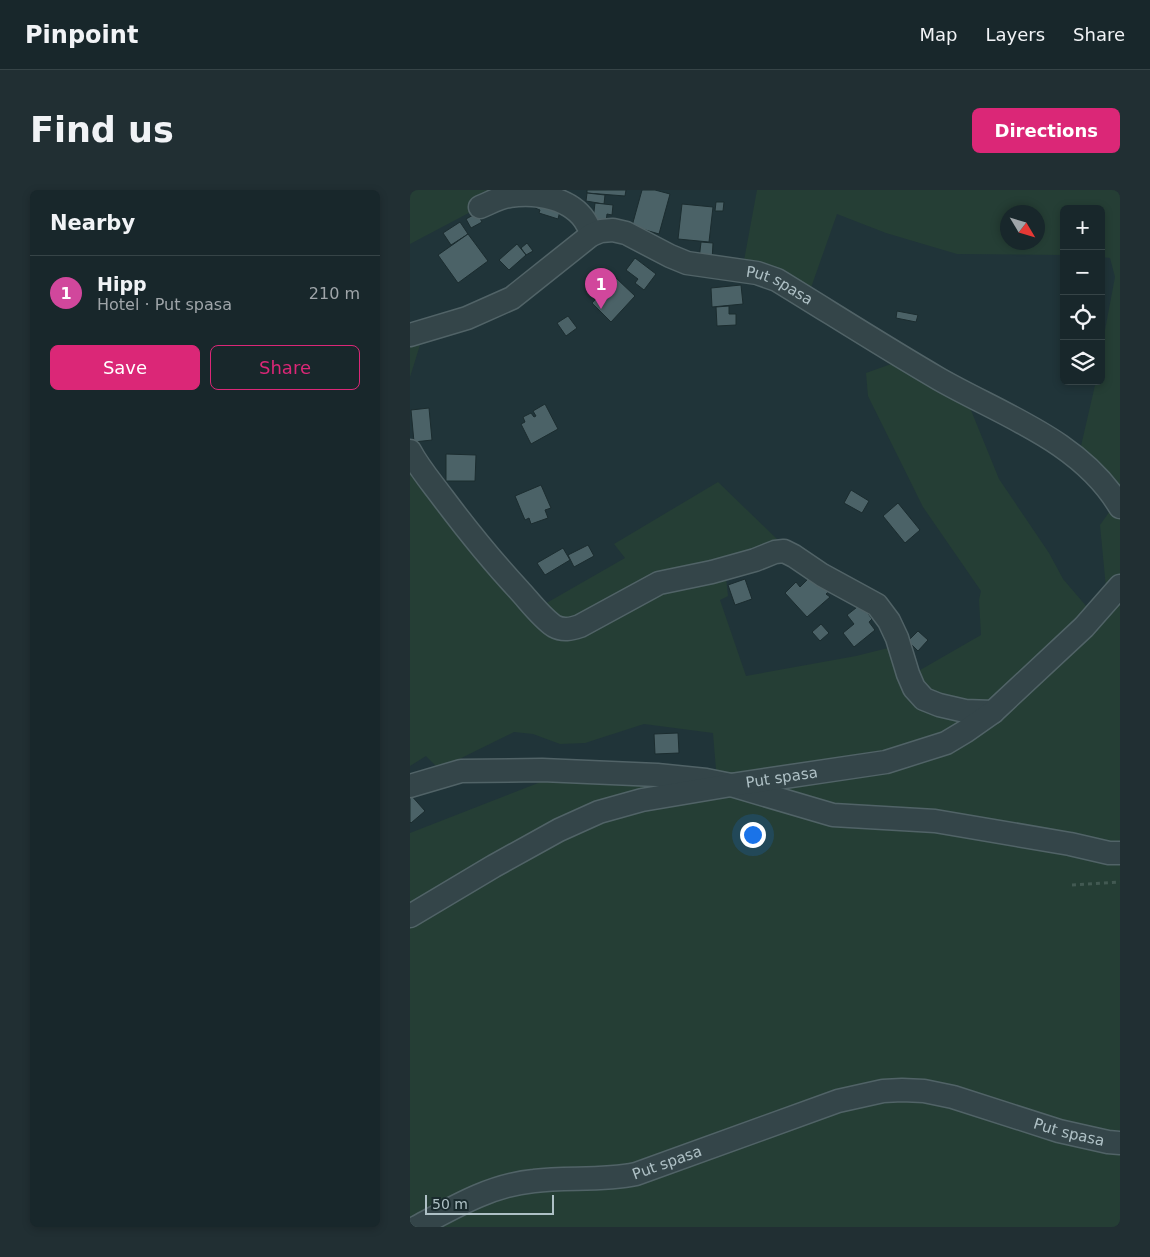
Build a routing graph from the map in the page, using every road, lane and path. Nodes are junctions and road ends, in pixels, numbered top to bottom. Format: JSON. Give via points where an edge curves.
{"nodes":[{"id":1,"x":563,"y":195,"type":"edge"},
{"id":2,"x":480,"y":207,"type":"dead end"},
{"id":3,"x":591,"y":235,"type":"junction"},
{"id":4,"x":410,"y":335,"type":"edge"},
{"id":5,"x":410,"y":451,"type":"edge"},
{"id":6,"x":1120,"y":507,"type":"edge"},
{"id":7,"x":1120,"y":586,"type":"edge"},
{"id":8,"x":992,"y":712,"type":"junction"},
{"id":9,"x":732,"y":785,"type":"junction"},
{"id":10,"x":410,"y":786,"type":"edge"},
{"id":11,"x":1120,"y":853,"type":"edge"},
{"id":12,"x":1120,"y":882,"type":"edge"},
{"id":13,"x":1072,"y":885,"type":"dead end"},
{"id":14,"x":410,"y":916,"type":"edge"},
{"id":15,"x":1120,"y":1143,"type":"edge"},
{"id":16,"x":417,"y":1227,"type":"edge"}],
"edges":[{"from":1,"to":2,"type":"street","via":[[509,196]]},
{"from":1,"to":3,"type":"street","via":[[587,224]]},
{"from":3,"to":4,"type":"street","name":"Put spasa","via":[[512,298],[467,318]]},
{"from":3,"to":6,"type":"street","name":"Put spasa","via":[[601,231],[626,232],[687,263],[757,273],[777,280],[921,369],[1045,436],[1078,459],[1108,489]]},
{"from":5,"to":8,"type":"street","via":[[500,570],[536,609],[561,629],[580,626],[659,583],[784,551],[877,605],[897,638],[914,688],[924,699],[965,711]]},
{"from":7,"to":8,"type":"street","name":"Put spasa","via":[[1084,627]]},
{"from":8,"to":9,"type":"street","name":"Put spasa","via":[[946,743],[894,759]]},
{"from":9,"to":10,"type":"street","via":[[657,775],[542,770],[461,771]]},
{"from":9,"to":11,"type":"street","via":[[833,815],[935,821]]},
{"from":9,"to":14,"type":"street","name":"Put spasa","via":[[642,800],[599,812],[559,830]]},
{"from":12,"to":13,"type":"path"},
{"from":15,"to":16,"type":"street","name":"Put spasa","via":[[1059,1131],[943,1095],[924,1091],[884,1091],[830,1104],[636,1174],[616,1178],[533,1181],[499,1188]]}]}
